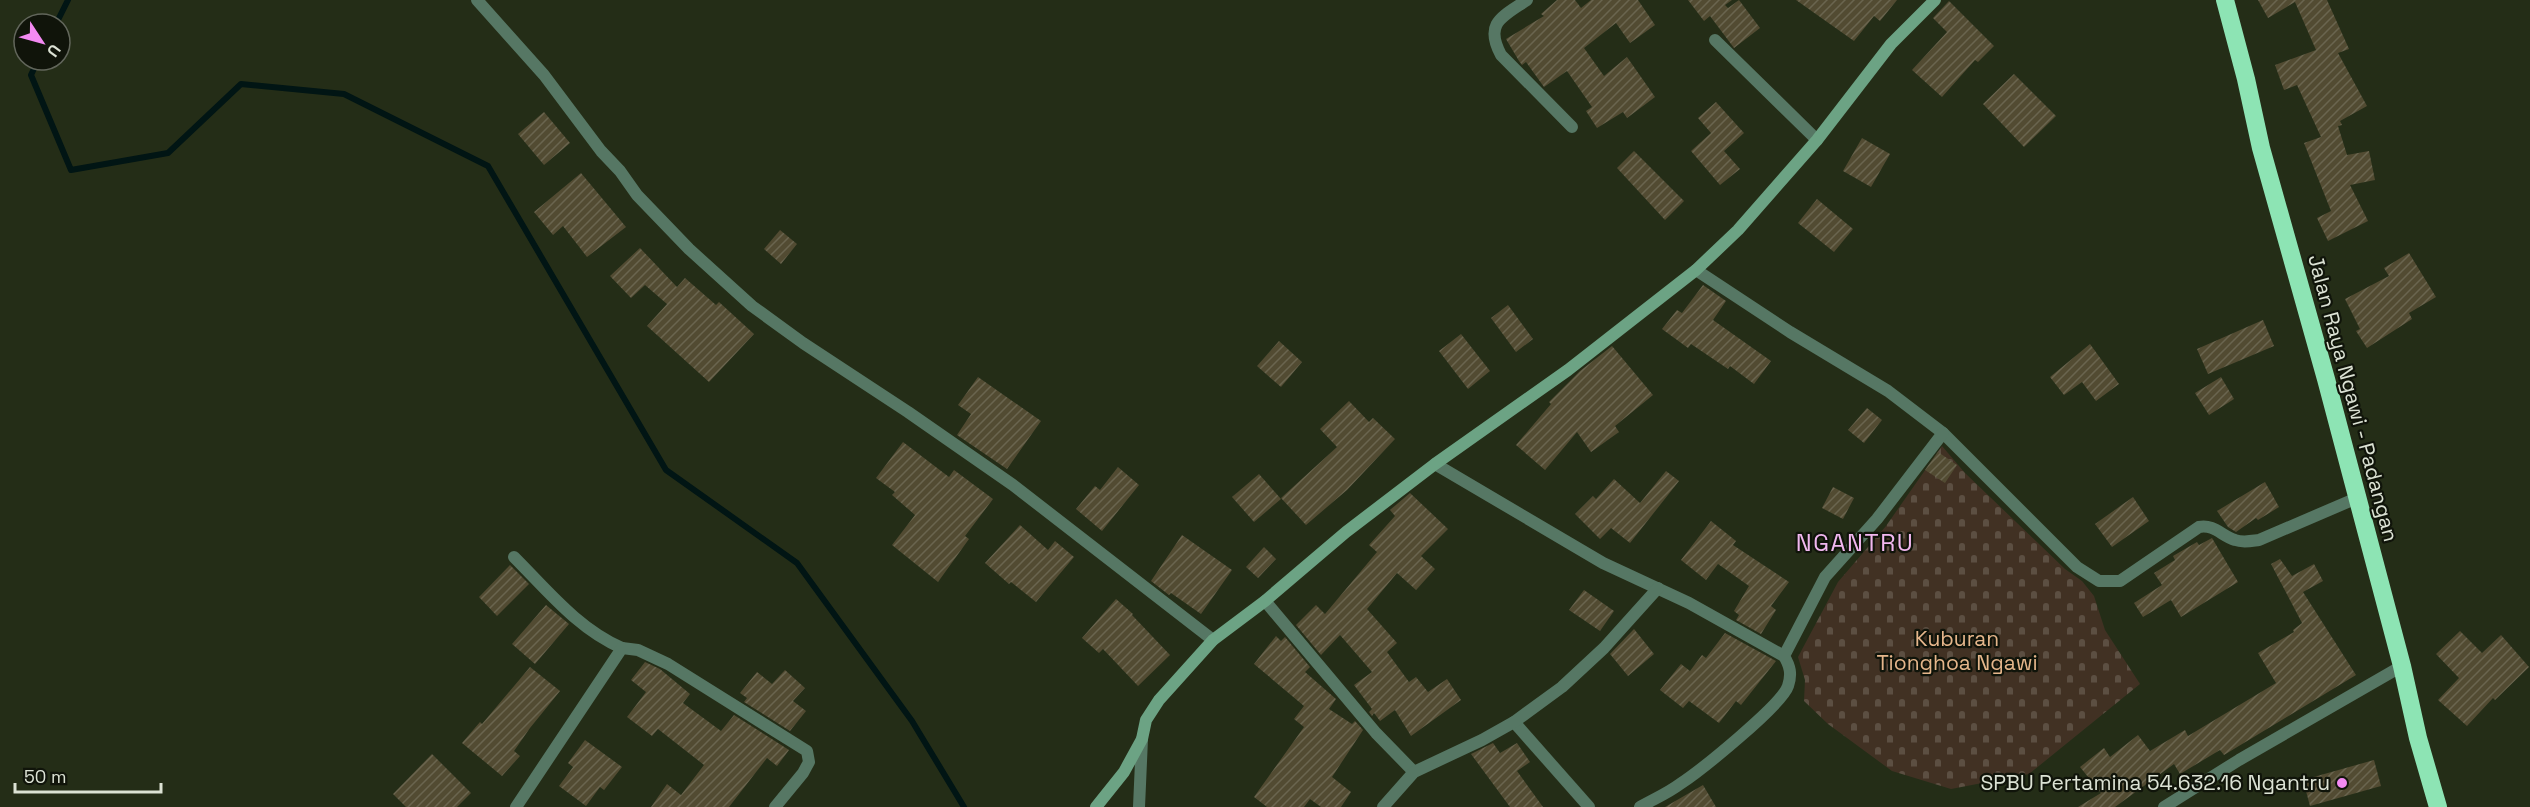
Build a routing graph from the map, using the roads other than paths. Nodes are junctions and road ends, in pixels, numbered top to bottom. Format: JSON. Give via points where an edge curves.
{"nodes":[{"id":1,"x":477,"y":0,"type":"edge"},
{"id":2,"x":1527,"y":0,"type":"edge"},
{"id":3,"x":1935,"y":0,"type":"edge"},
{"id":4,"x":2225,"y":0,"type":"edge"},
{"id":5,"x":1715,"y":40,"type":"dead end"},
{"id":6,"x":1572,"y":128,"type":"dead end"},
{"id":7,"x":1817,"y":140,"type":"junction"},
{"id":8,"x":1696,"y":270,"type":"junction"},
{"id":9,"x":1943,"y":433,"type":"junction"},
{"id":10,"x":1435,"y":464,"type":"junction"},
{"id":11,"x":2357,"y":498,"type":"junction"},
{"id":12,"x":514,"y":557,"type":"dead end"},
{"id":13,"x":1658,"y":588,"type":"junction"},
{"id":14,"x":1264,"y":601,"type":"junction"},
{"id":15,"x":1213,"y":640,"type":"junction"},
{"id":16,"x":621,"y":648,"type":"junction"},
{"id":17,"x":1784,"y":656,"type":"junction"},
{"id":18,"x":2402,"y":666,"type":"junction"},
{"id":19,"x":1514,"y":722,"type":"junction"},
{"id":20,"x":1142,"y":739,"type":"junction"},
{"id":21,"x":1414,"y":772,"type":"junction"},
{"id":22,"x":516,"y":807,"type":"edge"},
{"id":23,"x":775,"y":807,"type":"edge"},
{"id":24,"x":1096,"y":807,"type":"edge"},
{"id":25,"x":1139,"y":807,"type":"edge"},
{"id":26,"x":1383,"y":807,"type":"edge"},
{"id":27,"x":1589,"y":807,"type":"edge"},
{"id":28,"x":1640,"y":807,"type":"edge"},
{"id":29,"x":2164,"y":807,"type":"edge"},
{"id":30,"x":2438,"y":807,"type":"edge"}],
"edges":[{"from":1,"to":15,"type":"street","via":[[544,75],[637,195],[752,306],[1013,485]]},
{"from":2,"to":6,"type":"street","via":[[1500,18],[1493,40],[1501,55]]},
{"from":3,"to":7,"type":"street","via":[[1891,44]]},
{"from":4,"to":11,"type":"highway","name":"Jalan Raya Ngawi - Padangan","via":[[2261,148]]},
{"from":5,"to":7,"type":"street"},
{"from":7,"to":8,"type":"street","via":[[1738,230]]},
{"from":8,"to":9,"type":"street","via":[[1888,391]]},
{"from":8,"to":10,"type":"street","via":[[1568,370]]},
{"from":9,"to":11,"type":"street","via":[[2077,567],[2099,581],[2120,581],[2199,527],[2216,529],[2243,542],[2259,540]]},
{"from":9,"to":17,"type":"street","via":[[1877,519],[1825,577]]},
{"from":10,"to":13,"type":"street","via":[[1603,563]]},
{"from":10,"to":14,"type":"street"},
{"from":11,"to":18,"type":"highway","name":"Jalan Raya Ngawi - Padangan"},
{"from":12,"to":16,"type":"street","via":[[593,633]]},
{"from":13,"to":17,"type":"street"},
{"from":13,"to":19,"type":"street","via":[[1596,656]]},
{"from":14,"to":15,"type":"street"},
{"from":14,"to":21,"type":"street"},
{"from":15,"to":20,"type":"street","via":[[1159,700],[1146,720]]},
{"from":16,"to":22,"type":"street"},
{"from":16,"to":23,"type":"street","via":[[638,650],[668,664],[807,752],[809,762],[803,773]]},
{"from":17,"to":28,"type":"street","via":[[1791,676],[1772,708],[1681,784]]},
{"from":18,"to":29,"type":"street"},
{"from":18,"to":30,"type":"highway","name":"Jalan Raya Ngawi - Padangan"},
{"from":19,"to":21,"type":"street"},
{"from":19,"to":27,"type":"street"},
{"from":20,"to":24,"type":"street","via":[[1124,772]]},
{"from":20,"to":25,"type":"street"},
{"from":21,"to":26,"type":"street"}]}
